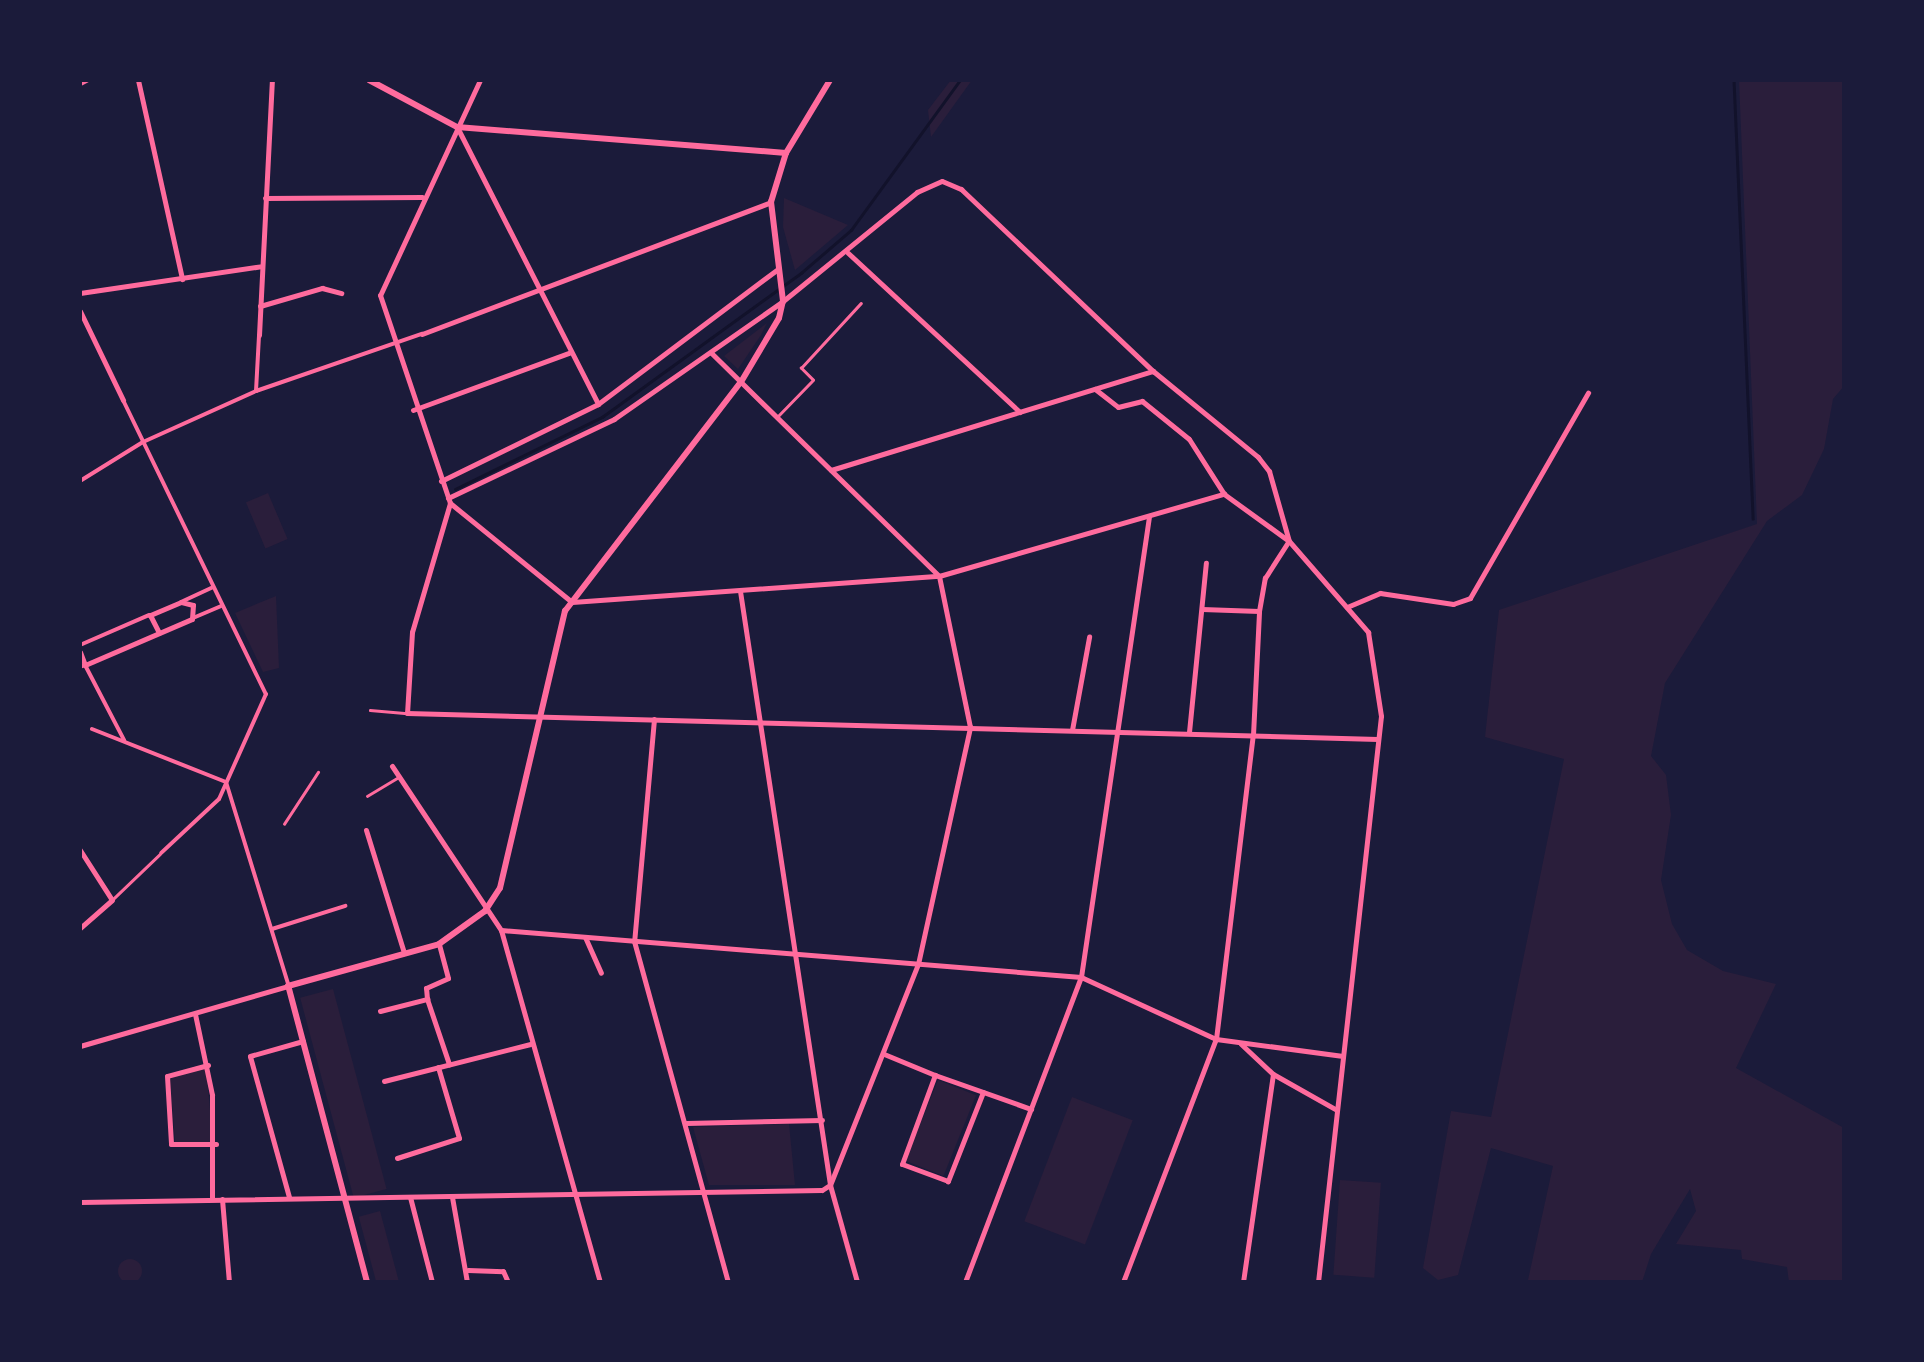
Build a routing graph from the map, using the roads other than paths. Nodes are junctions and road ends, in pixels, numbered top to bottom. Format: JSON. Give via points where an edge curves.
{"nodes":[{"id":1,"x":138,"y":80,"type":"edge"},
{"id":2,"x":272,"y":80,"type":"edge"},
{"id":3,"x":369,"y":80,"type":"edge"},
{"id":4,"x":480,"y":80,"type":"edge"},
{"id":5,"x":830,"y":80,"type":"edge"},
{"id":6,"x":456,"y":127,"type":"junction"},
{"id":7,"x":786,"y":153,"type":"junction"},
{"id":8,"x":422,"y":196,"type":"junction"},
{"id":9,"x":265,"y":198,"type":"junction"},
{"id":10,"x":772,"y":202,"type":"junction"},
{"id":11,"x":848,"y":252,"type":"junction"},
{"id":12,"x":262,"y":266,"type":"junction"},
{"id":13,"x":778,"y":270,"type":"junction"},
{"id":14,"x":182,"y":280,"type":"junction"},
{"id":15,"x":538,"y":290,"type":"junction"},
{"id":16,"x":341,"y":292,"type":"dead end"},
{"id":17,"x":80,"y":293,"type":"edge"},
{"id":18,"x":782,"y":297,"type":"junction"},
{"id":19,"x":861,"y":303,"type":"dead end"},
{"id":20,"x":260,"y":306,"type":"junction"},
{"id":21,"x":80,"y":311,"type":"edge"},
{"id":22,"x":422,"y":334,"type":"joint"},
{"id":23,"x":259,"y":335,"type":"joint"},
{"id":24,"x":391,"y":344,"type":"junction"},
{"id":25,"x":711,"y":352,"type":"junction"},
{"id":26,"x":569,"y":353,"type":"junction"},
{"id":27,"x":1153,"y":371,"type":"junction"},
{"id":28,"x":741,"y":382,"type":"junction"},
{"id":29,"x":1095,"y":388,"type":"junction"},
{"id":30,"x":256,"y":392,"type":"junction"},
{"id":31,"x":1588,"y":393,"type":"dead end"},
{"id":32,"x":123,"y":400,"type":"joint"},
{"id":33,"x":598,"y":404,"type":"junction"},
{"id":34,"x":414,"y":410,"type":"junction"},
{"id":35,"x":1020,"y":412,"type":"junction"},
{"id":36,"x":777,"y":417,"type":"junction"},
{"id":37,"x":143,"y":442,"type":"junction"},
{"id":38,"x":832,"y":470,"type":"junction"},
{"id":39,"x":441,"y":481,"type":"junction"},
{"id":40,"x":80,"y":482,"type":"edge"},
{"id":41,"x":1224,"y":494,"type":"junction"},
{"id":42,"x":449,"y":501,"type":"junction"},
{"id":43,"x":1149,"y":516,"type":"junction"},
{"id":44,"x":1288,"y":541,"type":"junction"},
{"id":45,"x":1206,"y":563,"type":"dead end"},
{"id":46,"x":939,"y":576,"type":"junction"},
{"id":47,"x":214,"y":587,"type":"junction"},
{"id":48,"x":740,"y":591,"type":"junction"},
{"id":49,"x":181,"y":602,"type":"junction"},
{"id":50,"x":572,"y":602,"type":"junction"},
{"id":51,"x":223,"y":605,"type":"junction"},
{"id":52,"x":1348,"y":607,"type":"junction"},
{"id":53,"x":1201,"y":609,"type":"junction"},
{"id":54,"x":1259,"y":612,"type":"junction"},
{"id":55,"x":150,"y":615,"type":"junction"},
{"id":56,"x":188,"y":620,"type":"junction"},
{"id":57,"x":159,"y":633,"type":"junction"},
{"id":58,"x":1089,"y":637,"type":"dead end"},
{"id":59,"x":80,"y":648,"type":"edge"},
{"id":60,"x":82,"y":666,"type":"edge"},
{"id":61,"x":370,"y":710,"type":"dead end"},
{"id":62,"x":407,"y":713,"type":"junction"},
{"id":63,"x":540,"y":716,"type":"junction"},
{"id":64,"x":654,"y":719,"type":"junction"},
{"id":65,"x":761,"y":724,"type":"junction"},
{"id":66,"x":92,"y":728,"type":"dead end"},
{"id":67,"x":970,"y":728,"type":"junction"},
{"id":68,"x":1072,"y":730,"type":"junction"},
{"id":69,"x":1117,"y":732,"type":"junction"},
{"id":70,"x":1189,"y":732,"type":"junction"},
{"id":71,"x":1253,"y":735,"type":"junction"},
{"id":72,"x":1378,"y":738,"type":"junction"},
{"id":73,"x":124,"y":740,"type":"junction"},
{"id":74,"x":392,"y":766,"type":"dead end"},
{"id":75,"x":318,"y":772,"type":"dead end"},
{"id":76,"x":398,"y":778,"type":"junction"},
{"id":77,"x":226,"y":782,"type":"junction"},
{"id":78,"x":367,"y":796,"type":"dead end"},
{"id":79,"x":284,"y":824,"type":"dead end"},
{"id":80,"x":366,"y":830,"type":"dead end"},
{"id":81,"x":80,"y":850,"type":"edge"},
{"id":82,"x":161,"y":853,"type":"joint"},
{"id":83,"x":112,"y":900,"type":"junction"},
{"id":84,"x":344,"y":906,"type":"dead end"},
{"id":85,"x":485,"y":911,"type":"junction"},
{"id":86,"x":80,"y":928,"type":"edge"},
{"id":87,"x":272,"y":928,"type":"junction"},
{"id":88,"x":501,"y":930,"type":"junction"},
{"id":89,"x":584,"y":937,"type":"junction"},
{"id":90,"x":634,"y":941,"type":"junction"},
{"id":91,"x":439,"y":944,"type":"junction"},
{"id":92,"x":404,"y":953,"type":"junction"},
{"id":93,"x":797,"y":954,"type":"junction"},
{"id":94,"x":918,"y":964,"type":"junction"},
{"id":95,"x":601,"y":973,"type":"dead end"},
{"id":96,"x":1081,"y":977,"type":"junction"},
{"id":97,"x":288,"y":986,"type":"junction"},
{"id":98,"x":427,"y":999,"type":"junction"},
{"id":99,"x":380,"y":1011,"type":"dead end"},
{"id":100,"x":195,"y":1014,"type":"junction"},
{"id":101,"x":1216,"y":1040,"type":"junction"},
{"id":102,"x":303,"y":1041,"type":"junction"},
{"id":103,"x":530,"y":1044,"type":"junction"},
{"id":104,"x":1241,"y":1044,"type":"junction"},
{"id":105,"x":80,"y":1046,"type":"edge"},
{"id":106,"x":884,"y":1054,"type":"junction"},
{"id":107,"x":1343,"y":1056,"type":"junction"},
{"id":108,"x":449,"y":1064,"type":"junction"},
{"id":109,"x":208,"y":1065,"type":"junction"},
{"id":110,"x":438,"y":1067,"type":"junction"},
{"id":111,"x":935,"y":1074,"type":"junction"},
{"id":112,"x":1273,"y":1074,"type":"junction"},
{"id":113,"x":384,"y":1080,"type":"dead end"},
{"id":114,"x":983,"y":1092,"type":"junction"},
{"id":115,"x":1031,"y":1109,"type":"junction"},
{"id":116,"x":1337,"y":1110,"type":"junction"},
{"id":117,"x":822,"y":1120,"type":"junction"},
{"id":118,"x":686,"y":1124,"type":"junction"},
{"id":119,"x":216,"y":1144,"type":"junction"},
{"id":120,"x":396,"y":1158,"type":"dead end"},
{"id":121,"x":830,"y":1184,"type":"junction"},
{"id":122,"x":703,"y":1192,"type":"junction"},
{"id":123,"x":573,"y":1195,"type":"junction"},
{"id":124,"x":452,"y":1196,"type":"junction"},
{"id":125,"x":410,"y":1197,"type":"junction"},
{"id":126,"x":289,"y":1198,"type":"junction"},
{"id":127,"x":212,"y":1199,"type":"junction"},
{"id":128,"x":222,"y":1199,"type":"junction"},
{"id":129,"x":345,"y":1199,"type":"junction"},
{"id":130,"x":80,"y":1202,"type":"edge"},
{"id":131,"x":466,"y":1270,"type":"junction"},
{"id":132,"x":229,"y":1282,"type":"edge"},
{"id":133,"x":367,"y":1282,"type":"edge"},
{"id":134,"x":432,"y":1282,"type":"edge"},
{"id":135,"x":467,"y":1282,"type":"edge"},
{"id":136,"x":508,"y":1282,"type":"edge"},
{"id":137,"x":600,"y":1282,"type":"edge"},
{"id":138,"x":728,"y":1282,"type":"edge"},
{"id":139,"x":857,"y":1282,"type":"edge"},
{"id":140,"x":965,"y":1282,"type":"edge"},
{"id":141,"x":1123,"y":1282,"type":"edge"},
{"id":142,"x":1243,"y":1282,"type":"edge"},
{"id":143,"x":1318,"y":1282,"type":"edge"}],
"edges":[{"from":1,"to":14,"type":"street"},
{"from":2,"to":9,"type":"street"},
{"from":3,"to":6,"type":"street"},
{"from":4,"to":6,"type":"street"},
{"from":5,"to":7,"type":"street"},
{"from":6,"to":7,"type":"street"},
{"from":6,"to":8,"type":"street"},
{"from":6,"to":15,"type":"street"},
{"from":7,"to":10,"type":"street"},
{"from":8,"to":9,"type":"street"},
{"from":8,"to":24,"type":"street","via":[[382,283],[380,306]]},
{"from":9,"to":12,"type":"street"},
{"from":10,"to":13,"type":"street"},
{"from":10,"to":15,"type":"street"},
{"from":11,"to":18,"type":"street"},
{"from":11,"to":27,"type":"street","via":[[917,192],[942,181],[962,189]]},
{"from":11,"to":35,"type":"street"},
{"from":12,"to":14,"type":"street"},
{"from":12,"to":20,"type":"street"},
{"from":13,"to":18,"type":"street"},
{"from":13,"to":33,"type":"street"},
{"from":14,"to":17,"type":"street"},
{"from":15,"to":22,"type":"street"},
{"from":15,"to":26,"type":"street"},
{"from":16,"to":20,"type":"street","via":[[322,288]]},
{"from":18,"to":25,"type":"street"},
{"from":18,"to":28,"type":"street"},
{"from":19,"to":36,"type":"lane","via":[[801,368],[813,380]]},
{"from":20,"to":23,"type":"street"},
{"from":21,"to":32,"type":"street"},
{"from":22,"to":24,"type":"street"},
{"from":23,"to":30,"type":"street"},
{"from":24,"to":30,"type":"street"},
{"from":24,"to":34,"type":"street"},
{"from":25,"to":28,"type":"street"},
{"from":25,"to":42,"type":"street","via":[[605,424]]},
{"from":26,"to":33,"type":"street"},
{"from":26,"to":34,"type":"street"},
{"from":27,"to":29,"type":"street"},
{"from":27,"to":44,"type":"street","via":[[1269,470]]},
{"from":28,"to":36,"type":"street"},
{"from":28,"to":50,"type":"street"},
{"from":29,"to":35,"type":"street"},
{"from":29,"to":41,"type":"street","via":[[1118,408],[1142,401],[1189,439]]},
{"from":30,"to":37,"type":"street"},
{"from":31,"to":52,"type":"street","via":[[1474,594],[1453,604],[1380,593]]},
{"from":32,"to":37,"type":"street"},
{"from":33,"to":39,"type":"street"},
{"from":34,"to":39,"type":"street"},
{"from":35,"to":38,"type":"street"},
{"from":36,"to":38,"type":"street"},
{"from":37,"to":40,"type":"street"},
{"from":37,"to":47,"type":"street"},
{"from":38,"to":46,"type":"street"},
{"from":39,"to":42,"type":"street"},
{"from":41,"to":43,"type":"street"},
{"from":41,"to":44,"type":"street"},
{"from":42,"to":50,"type":"street"},
{"from":42,"to":62,"type":"street","via":[[412,632]]},
{"from":43,"to":46,"type":"street"},
{"from":43,"to":69,"type":"street"},
{"from":44,"to":52,"type":"street"},
{"from":44,"to":54,"type":"street","via":[[1265,578]]},
{"from":45,"to":53,"type":"street"},
{"from":46,"to":48,"type":"street"},
{"from":46,"to":67,"type":"street"},
{"from":47,"to":49,"type":"street"},
{"from":47,"to":51,"type":"street"},
{"from":48,"to":50,"type":"street"},
{"from":48,"to":65,"type":"street"},
{"from":49,"to":55,"type":"street"},
{"from":49,"to":56,"type":"street","via":[[195,610]]},
{"from":50,"to":63,"type":"street","via":[[560,623]]},
{"from":51,"to":56,"type":"street"},
{"from":51,"to":77,"type":"street","via":[[266,694]]},
{"from":52,"to":72,"type":"street","via":[[1368,632],[1376,664]]},
{"from":53,"to":54,"type":"street"},
{"from":53,"to":70,"type":"street"},
{"from":54,"to":71,"type":"street"},
{"from":55,"to":57,"type":"street"},
{"from":55,"to":59,"type":"street"},
{"from":56,"to":57,"type":"street"},
{"from":57,"to":60,"type":"street"},
{"from":58,"to":68,"type":"street"},
{"from":59,"to":60,"type":"street"},
{"from":60,"to":73,"type":"street"},
{"from":61,"to":62,"type":"lane"},
{"from":62,"to":63,"type":"street"},
{"from":63,"to":64,"type":"street"},
{"from":63,"to":85,"type":"street","via":[[500,888]]},
{"from":64,"to":65,"type":"street"},
{"from":64,"to":90,"type":"street"},
{"from":65,"to":67,"type":"street"},
{"from":65,"to":93,"type":"street"},
{"from":66,"to":73,"type":"street"},
{"from":67,"to":68,"type":"street"},
{"from":67,"to":94,"type":"street"},
{"from":68,"to":69,"type":"street"},
{"from":69,"to":70,"type":"street"},
{"from":69,"to":96,"type":"street"},
{"from":70,"to":71,"type":"street"},
{"from":71,"to":72,"type":"street"},
{"from":71,"to":101,"type":"street"},
{"from":72,"to":107,"type":"street"},
{"from":73,"to":77,"type":"street"},
{"from":74,"to":76,"type":"street"},
{"from":75,"to":79,"type":"lane"},
{"from":76,"to":78,"type":"lane"},
{"from":76,"to":85,"type":"street"},
{"from":77,"to":82,"type":"street","via":[[218,799]]},
{"from":77,"to":87,"type":"street"},
{"from":80,"to":92,"type":"street"},
{"from":81,"to":83,"type":"street"},
{"from":82,"to":83,"type":"lane"},
{"from":83,"to":86,"type":"street"},
{"from":84,"to":87,"type":"street"},
{"from":85,"to":88,"type":"street"},
{"from":85,"to":91,"type":"street"},
{"from":87,"to":97,"type":"street"},
{"from":88,"to":89,"type":"street"},
{"from":88,"to":103,"type":"street"},
{"from":89,"to":90,"type":"street"},
{"from":89,"to":95,"type":"street"},
{"from":90,"to":93,"type":"street"},
{"from":90,"to":118,"type":"street"},
{"from":91,"to":92,"type":"street"},
{"from":91,"to":98,"type":"street","via":[[448,978],[426,988]]},
{"from":92,"to":97,"type":"street"},
{"from":93,"to":94,"type":"street"},
{"from":93,"to":117,"type":"street"},
{"from":94,"to":96,"type":"street"},
{"from":94,"to":106,"type":"street"},
{"from":96,"to":101,"type":"street"},
{"from":96,"to":115,"type":"street"},
{"from":97,"to":100,"type":"street"},
{"from":97,"to":102,"type":"street"},
{"from":98,"to":99,"type":"street"},
{"from":98,"to":108,"type":"street"},
{"from":100,"to":105,"type":"street"},
{"from":100,"to":109,"type":"street"},
{"from":101,"to":104,"type":"street"},
{"from":101,"to":141,"type":"street"},
{"from":102,"to":126,"type":"street","via":[[250,1056]]},
{"from":102,"to":129,"type":"street"},
{"from":103,"to":108,"type":"street"},
{"from":103,"to":123,"type":"street"},
{"from":104,"to":107,"type":"street"},
{"from":104,"to":112,"type":"street"},
{"from":106,"to":111,"type":"street"},
{"from":106,"to":121,"type":"street"},
{"from":107,"to":116,"type":"street"},
{"from":108,"to":110,"type":"street"},
{"from":109,"to":119,"type":"street"},
{"from":109,"to":119,"type":"street","via":[[167,1076],[171,1144]]},
{"from":110,"to":113,"type":"street"},
{"from":110,"to":120,"type":"street","via":[[459,1138]]},
{"from":111,"to":114,"type":"street"},
{"from":111,"to":114,"type":"street","via":[[902,1164],[948,1181]]},
{"from":112,"to":116,"type":"street"},
{"from":112,"to":142,"type":"street"},
{"from":114,"to":115,"type":"street"},
{"from":115,"to":140,"type":"street"},
{"from":116,"to":143,"type":"street"},
{"from":117,"to":118,"type":"street"},
{"from":117,"to":121,"type":"street"},
{"from":118,"to":122,"type":"street"},
{"from":119,"to":127,"type":"street"},
{"from":121,"to":122,"type":"street","via":[[822,1190]]},
{"from":121,"to":139,"type":"street"},
{"from":122,"to":123,"type":"street"},
{"from":122,"to":138,"type":"street"},
{"from":123,"to":124,"type":"street"},
{"from":123,"to":137,"type":"street"},
{"from":124,"to":125,"type":"street"},
{"from":124,"to":131,"type":"street"},
{"from":125,"to":129,"type":"street"},
{"from":125,"to":134,"type":"street"},
{"from":126,"to":128,"type":"street"},
{"from":126,"to":129,"type":"street"},
{"from":127,"to":128,"type":"street"},
{"from":127,"to":130,"type":"street"},
{"from":128,"to":132,"type":"street"},
{"from":129,"to":133,"type":"street"},
{"from":131,"to":135,"type":"street"},
{"from":131,"to":136,"type":"street","via":[[503,1272]]}]}
